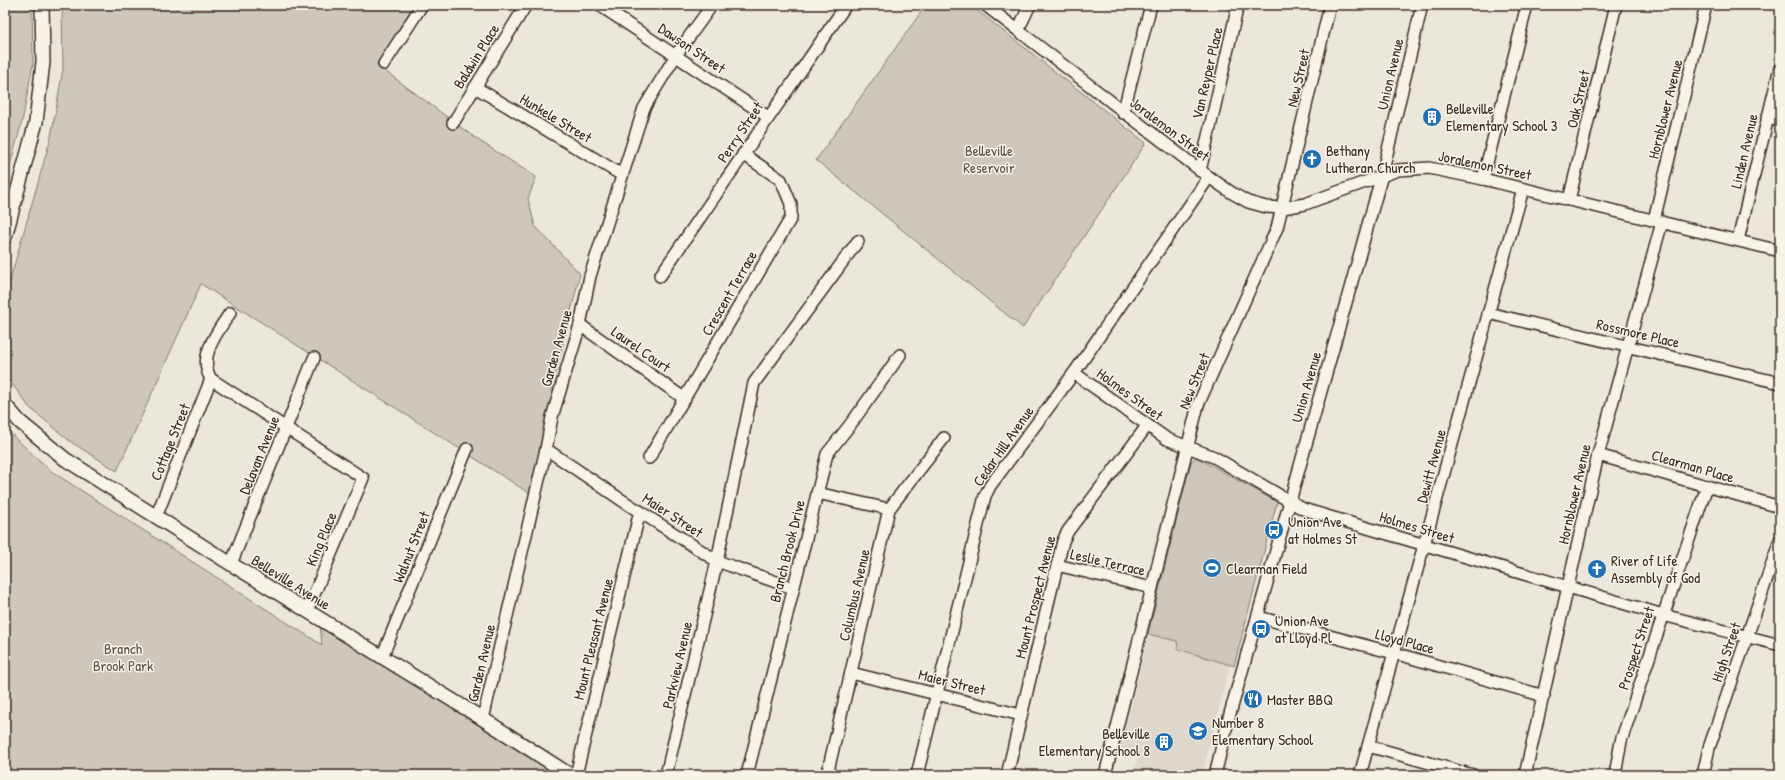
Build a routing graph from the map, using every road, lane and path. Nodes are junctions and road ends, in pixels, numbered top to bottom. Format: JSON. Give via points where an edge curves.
{"nodes":[{"id":1,"x":42,"y":5,"type":"edge"},
{"id":2,"x":422,"y":5,"type":"edge"},
{"id":3,"x":526,"y":5,"type":"edge"},
{"id":4,"x":599,"y":5,"type":"edge"},
{"id":5,"x":712,"y":5,"type":"edge"},
{"id":6,"x":846,"y":5,"type":"edge"},
{"id":7,"x":985,"y":5,"type":"edge"},
{"id":8,"x":1030,"y":5,"type":"edge"},
{"id":9,"x":1151,"y":5,"type":"edge"},
{"id":10,"x":1238,"y":5,"type":"edge"},
{"id":11,"x":1330,"y":5,"type":"edge"},
{"id":12,"x":1422,"y":5,"type":"edge"},
{"id":13,"x":1527,"y":5,"type":"edge"},
{"id":14,"x":1616,"y":5,"type":"edge"},
{"id":15,"x":1706,"y":5,"type":"edge"},
{"id":16,"x":1018,"y":30,"type":"junction"},
{"id":17,"x":676,"y":55,"type":"junction"},
{"id":18,"x":384,"y":64,"type":"dead end"},
{"id":19,"x":1780,"y":68,"type":"edge"},
{"id":20,"x":475,"y":87,"type":"junction"},
{"id":21,"x":1122,"y":113,"type":"junction"},
{"id":22,"x":768,"y":117,"type":"junction"},
{"id":23,"x":1767,"y":118,"type":"junction"},
{"id":24,"x":1780,"y":121,"type":"edge"},
{"id":25,"x":453,"y":123,"type":"dead end"},
{"id":26,"x":743,"y":154,"type":"junction"},
{"id":27,"x":1204,"y":174,"type":"junction"},
{"id":28,"x":622,"y":175,"type":"junction"},
{"id":29,"x":1382,"y":175,"type":"junction"},
{"id":30,"x":1483,"y":179,"type":"junction"},
{"id":31,"x":1523,"y":189,"type":"junction"},
{"id":32,"x":1569,"y":200,"type":"junction"},
{"id":33,"x":1283,"y":208,"type":"junction"},
{"id":34,"x":1658,"y":221,"type":"junction"},
{"id":35,"x":5,"y":237,"type":"edge"},
{"id":36,"x":1738,"y":240,"type":"junction"},
{"id":37,"x":858,"y":241,"type":"dead end"},
{"id":38,"x":1780,"y":251,"type":"edge"},
{"id":39,"x":660,"y":276,"type":"dead end"},
{"id":40,"x":230,"y":313,"type":"dead end"},
{"id":41,"x":1488,"y":313,"type":"junction"},
{"id":42,"x":580,"y":324,"type":"junction"},
{"id":43,"x":1628,"y":346,"type":"junction"},
{"id":44,"x":900,"y":355,"type":"dead end"},
{"id":45,"x":314,"y":358,"type":"dead end"},
{"id":46,"x":1074,"y":373,"type":"junction"},
{"id":47,"x":211,"y":379,"type":"junction"},
{"id":48,"x":1780,"y":383,"type":"edge"},
{"id":49,"x":685,"y":398,"type":"junction"},
{"id":50,"x":5,"y":405,"type":"edge"},
{"id":51,"x":5,"y":412,"type":"edge"},
{"id":52,"x":20,"y":422,"type":"junction"},
{"id":53,"x":1147,"y":426,"type":"junction"},
{"id":54,"x":287,"y":427,"type":"junction"},
{"id":55,"x":944,"y":438,"type":"dead end"},
{"id":56,"x":1187,"y":448,"type":"junction"},
{"id":57,"x":467,"y":449,"type":"dead end"},
{"id":58,"x":546,"y":449,"type":"junction"},
{"id":59,"x":1598,"y":455,"type":"junction"},
{"id":60,"x":649,"y":458,"type":"dead end"},
{"id":61,"x":1707,"y":486,"type":"junction"},
{"id":62,"x":817,"y":493,"type":"junction"},
{"id":63,"x":1290,"y":501,"type":"junction"},
{"id":64,"x":1780,"y":507,"type":"edge"},
{"id":65,"x":889,"y":509,"type":"junction"},
{"id":66,"x":640,"y":511,"type":"junction"},
{"id":67,"x":156,"y":517,"type":"junction"},
{"id":68,"x":1780,"y":540,"type":"edge"},
{"id":69,"x":1424,"y":545,"type":"junction"},
{"id":70,"x":717,"y":561,"type":"junction"},
{"id":71,"x":231,"y":564,"type":"junction"},
{"id":72,"x":1057,"y":566,"type":"junction"},
{"id":73,"x":1568,"y":587,"type":"junction"},
{"id":74,"x":794,"y":588,"type":"junction"},
{"id":75,"x":1152,"y":588,"type":"junction"},
{"id":76,"x":307,"y":611,"type":"junction"},
{"id":77,"x":1663,"y":615,"type":"junction"},
{"id":78,"x":1258,"y":617,"type":"junction"},
{"id":79,"x":1748,"y":637,"type":"junction"},
{"id":80,"x":1780,"y":645,"type":"edge"},
{"id":81,"x":1394,"y":653,"type":"junction"},
{"id":82,"x":382,"y":657,"type":"junction"},
{"id":83,"x":852,"y":673,"type":"junction"},
{"id":84,"x":936,"y":694,"type":"junction"},
{"id":85,"x":1544,"y":696,"type":"junction"},
{"id":86,"x":1021,"y":715,"type":"junction"},
{"id":87,"x":483,"y":719,"type":"junction"},
{"id":88,"x":1368,"y":746,"type":"junction"},
{"id":89,"x":570,"y":775,"type":"edge"},
{"id":90,"x":576,"y":775,"type":"edge"},
{"id":91,"x":666,"y":775,"type":"edge"},
{"id":92,"x":747,"y":775,"type":"edge"},
{"id":93,"x":827,"y":775,"type":"edge"},
{"id":94,"x":917,"y":775,"type":"edge"},
{"id":95,"x":1007,"y":775,"type":"edge"},
{"id":96,"x":1105,"y":775,"type":"edge"},
{"id":97,"x":1215,"y":775,"type":"edge"},
{"id":98,"x":1360,"y":775,"type":"edge"},
{"id":99,"x":1473,"y":775,"type":"edge"},
{"id":100,"x":1525,"y":775,"type":"edge"},
{"id":101,"x":1615,"y":775,"type":"edge"},
{"id":102,"x":1703,"y":775,"type":"edge"}],
"edges":[{"from":1,"to":35,"type":"main road","via":[[43,62],[36,122]]},
{"from":2,"to":18,"type":"street"},
{"from":3,"to":20,"type":"street","name":"Baldwin Place"},
{"from":4,"to":17,"type":"street","name":"Dawson Street"},
{"from":5,"to":17,"type":"street","name":"Garden Avenue"},
{"from":6,"to":22,"type":"street","name":"Perry Street"},
{"from":7,"to":16,"type":"street","name":"Joralemon Street"},
{"from":8,"to":16,"type":"street"},
{"from":9,"to":21,"type":"street"},
{"from":10,"to":27,"type":"street","name":"Van Reyper Place"},
{"from":11,"to":33,"type":"street","name":"New Street"},
{"from":12,"to":29,"type":"street","name":"Union Avenue"},
{"from":13,"to":30,"type":"street"},
{"from":14,"to":32,"type":"street","name":"Oak Street"},
{"from":15,"to":34,"type":"street","name":"Hornblower Avenue"},
{"from":16,"to":21,"type":"street","name":"Joralemon Street"},
{"from":17,"to":22,"type":"street","name":"Dawson Street"},
{"from":17,"to":28,"type":"street","name":"Garden Avenue","via":[[644,108]]},
{"from":19,"to":23,"type":"street","name":"Linden Avenue"},
{"from":20,"to":25,"type":"street","name":"Baldwin Place"},
{"from":20,"to":28,"type":"street","name":"Hunkele Street"},
{"from":21,"to":27,"type":"street","name":"Joralemon Street"},
{"from":22,"to":26,"type":"street","name":"Perry Street"},
{"from":23,"to":24,"type":"street"},
{"from":23,"to":36,"type":"street","name":"Linden Avenue"},
{"from":26,"to":39,"type":"street","name":"Perry Street"},
{"from":26,"to":49,"type":"street","name":"Crescent Terrace","via":[[781,180],[792,213],[788,224]]},
{"from":27,"to":33,"type":"street","name":"Joralemon Street","via":[[1248,202]]},
{"from":27,"to":46,"type":"street","name":"Cedar Hill Avenue"},
{"from":28,"to":42,"type":"street","name":"Garden Avenue","via":[[590,276]]},
{"from":29,"to":30,"type":"street","name":"Joralemon Street","via":[[1402,169],[1429,168]]},
{"from":29,"to":33,"type":"street","name":"Joralemon Street","via":[[1305,204]]},
{"from":29,"to":63,"type":"street","name":"Union Avenue"},
{"from":30,"to":31,"type":"street","name":"Joralemon Street"},
{"from":31,"to":32,"type":"street","name":"Joralemon Street"},
{"from":31,"to":41,"type":"street","name":"Dewitt Avenue"},
{"from":32,"to":34,"type":"street","name":"Joralemon Street"},
{"from":33,"to":56,"type":"street","name":"New Street","via":[[1277,228],[1198,405]]},
{"from":34,"to":36,"type":"street","name":"Joralemon Street"},
{"from":34,"to":43,"type":"street","name":"Hornblower Avenue"},
{"from":36,"to":38,"type":"street","name":"Joralemon Street"},
{"from":37,"to":70,"type":"street","name":"Parkview Avenue","via":[[754,383]]},
{"from":40,"to":47,"type":"street","via":[[211,343],[207,355],[206,368]]},
{"from":41,"to":43,"type":"street","name":"Rossmore Place"},
{"from":41,"to":69,"type":"street","name":"Dewitt Avenue"},
{"from":42,"to":49,"type":"street","name":"Laurel Court"},
{"from":42,"to":58,"type":"street","name":"Garden Avenue","via":[[552,417]]},
{"from":43,"to":48,"type":"street","name":"Rossmore Place"},
{"from":43,"to":59,"type":"street","name":"Hornblower Avenue"},
{"from":44,"to":62,"type":"street","name":"Branch Brook Drive","via":[[827,454]]},
{"from":45,"to":54,"type":"street","name":"Delavan Avenue"},
{"from":46,"to":53,"type":"street","name":"Holmes Street"},
{"from":46,"to":84,"type":"street","name":"Cedar Hill Avenue","via":[[985,496]]},
{"from":47,"to":54,"type":"street"},
{"from":47,"to":67,"type":"street","name":"Cottage Street"},
{"from":49,"to":60,"type":"street","name":"Crescent Terrace"},
{"from":50,"to":52,"type":"main road","name":"Belleville Avenue"},
{"from":51,"to":52,"type":"main road"},
{"from":52,"to":67,"type":"main road","name":"Belleville Avenue","via":[[65,459]]},
{"from":53,"to":56,"type":"street","name":"Holmes Street"},
{"from":53,"to":72,"type":"street","name":"Mount Prospect Avenue","via":[[1068,531]]},
{"from":54,"to":71,"type":"street","name":"Delavan Avenue"},
{"from":54,"to":76,"type":"street","name":"King Place","via":[[363,478]]},
{"from":55,"to":65,"type":"street","name":"Columbus Avenue"},
{"from":56,"to":63,"type":"street","name":"Holmes Street","via":[[1214,457]]},
{"from":56,"to":75,"type":"street","name":"New Street"},
{"from":57,"to":82,"type":"street","name":"Walnut Street"},
{"from":58,"to":66,"type":"street","name":"Maier Street"},
{"from":58,"to":87,"type":"street","name":"Garden Avenue"},
{"from":59,"to":61,"type":"street","name":"Clearman Place"},
{"from":59,"to":73,"type":"street","name":"Hornblower Avenue"},
{"from":61,"to":64,"type":"street","name":"Clearman Place"},
{"from":61,"to":77,"type":"street","name":"Prospect Street"},
{"from":62,"to":65,"type":"street"},
{"from":62,"to":74,"type":"street","name":"Branch Brook Drive"},
{"from":63,"to":69,"type":"street","name":"Holmes Street","via":[[1303,509]]},
{"from":63,"to":78,"type":"street","name":"Union Avenue"},
{"from":65,"to":83,"type":"street","name":"Columbus Avenue"},
{"from":66,"to":70,"type":"street","name":"Maier Street"},
{"from":66,"to":90,"type":"street","name":"Mount Pleasant Avenue"},
{"from":67,"to":71,"type":"main road","name":"Belleville Avenue"},
{"from":68,"to":79,"type":"street","name":"High Street"},
{"from":69,"to":73,"type":"street","name":"Holmes Street"},
{"from":69,"to":81,"type":"street","name":"Dewitt Avenue"},
{"from":70,"to":74,"type":"street","name":"Maier Street"},
{"from":70,"to":91,"type":"street","name":"Parkview Avenue"},
{"from":71,"to":76,"type":"main road","name":"Belleville Avenue"},
{"from":72,"to":75,"type":"street","name":"Leslie Terrace"},
{"from":72,"to":86,"type":"street","name":"Mount Prospect Avenue"},
{"from":73,"to":77,"type":"street","name":"Holmes Street"},
{"from":73,"to":85,"type":"street","name":"Hornblower Avenue"},
{"from":74,"to":92,"type":"street","name":"Branch Brook Drive"},
{"from":75,"to":96,"type":"street","name":"New Street"},
{"from":76,"to":82,"type":"main road","name":"Belleville Avenue"},
{"from":77,"to":79,"type":"street","name":"Holmes Street"},
{"from":77,"to":101,"type":"street","name":"Prospect Street","via":[[1621,741]]},
{"from":78,"to":81,"type":"street","name":"Lloyd Place"},
{"from":78,"to":97,"type":"street","name":"Union Avenue"},
{"from":79,"to":80,"type":"street","name":"Holmes Street"},
{"from":79,"to":102,"type":"street","name":"High Street","via":[[1709,748]]},
{"from":81,"to":85,"type":"street","name":"Lloyd Place"},
{"from":81,"to":88,"type":"street","name":"Dewitt Avenue"},
{"from":82,"to":87,"type":"main road","name":"Belleville Avenue"},
{"from":83,"to":84,"type":"street","name":"Maier Street"},
{"from":83,"to":93,"type":"street","name":"Columbus Avenue"},
{"from":84,"to":86,"type":"street","name":"Maier Street"},
{"from":84,"to":94,"type":"street","name":"Cedar Hill Avenue"},
{"from":85,"to":100,"type":"street","name":"Hornblower Avenue"},
{"from":86,"to":95,"type":"street","name":"Mount Prospect Avenue"},
{"from":87,"to":89,"type":"main road","name":"Belleville Avenue"},
{"from":88,"to":98,"type":"street","name":"Dewitt Avenue"},
{"from":88,"to":99,"type":"street"}]}
